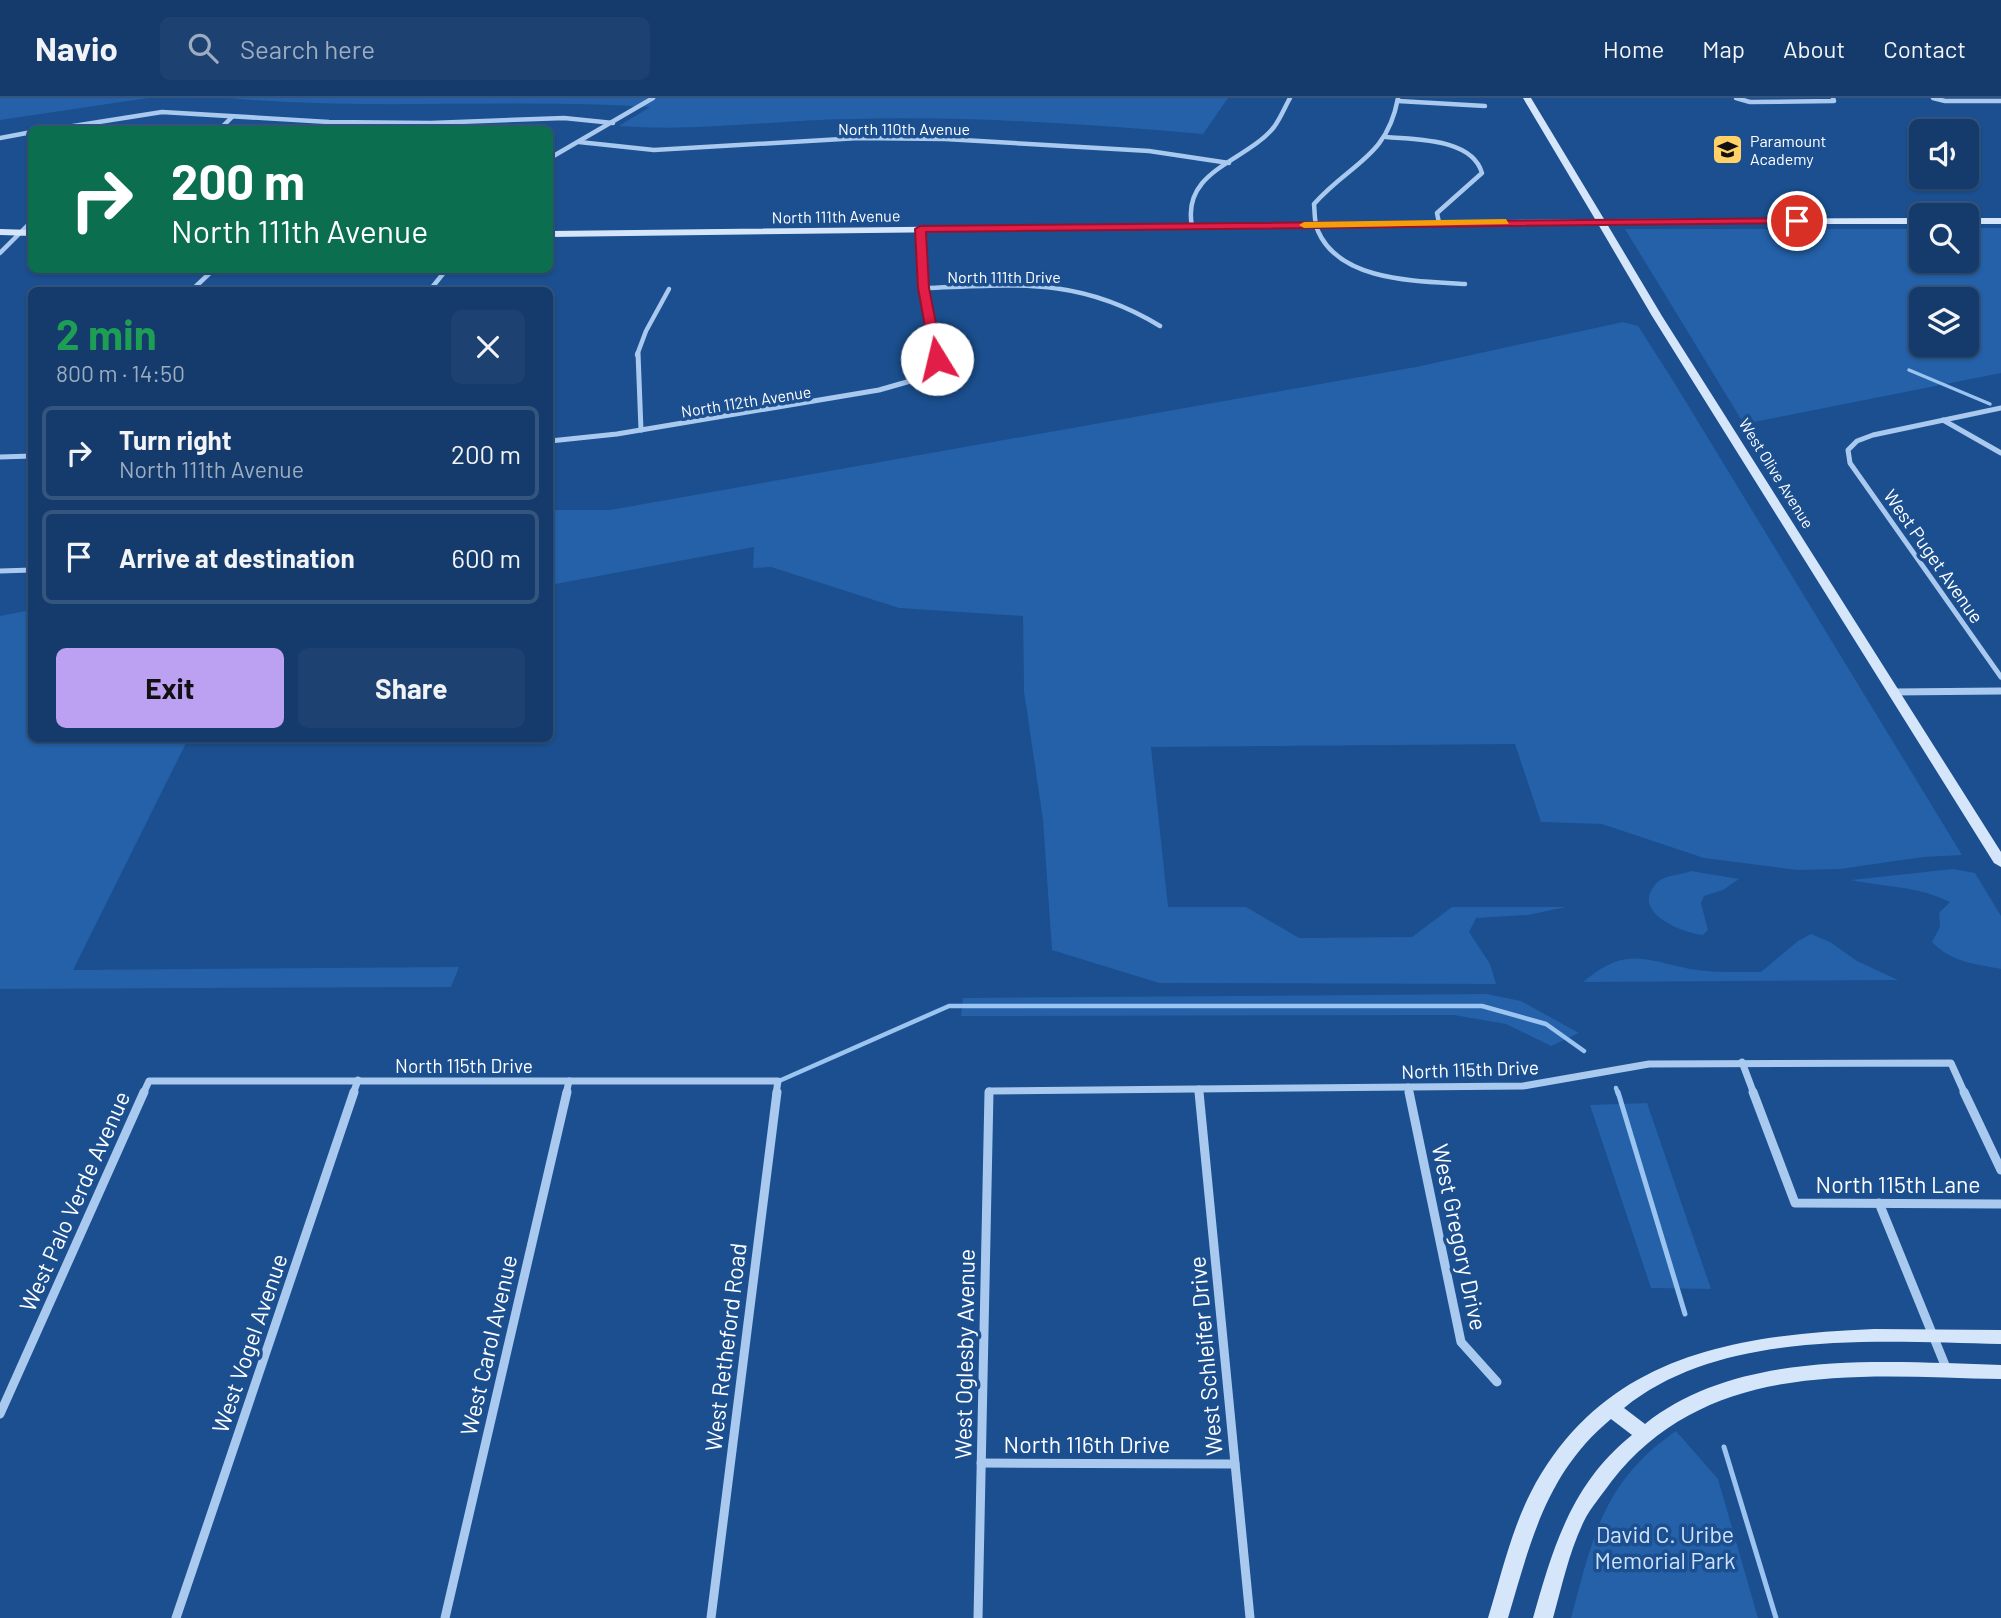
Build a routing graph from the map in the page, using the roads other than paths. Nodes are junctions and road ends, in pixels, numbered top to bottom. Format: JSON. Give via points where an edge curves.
{"nodes":[{"id":1,"x":653,"y":98,"type":"edge"},
{"id":2,"x":1290,"y":98,"type":"edge"},
{"id":3,"x":1527,"y":98,"type":"edge"},
{"id":4,"x":1737,"y":99,"type":"edge"},
{"id":5,"x":1833,"y":99,"type":"edge"},
{"id":6,"x":1935,"y":99,"type":"edge"},
{"id":7,"x":1398,"y":100,"type":"edge"},
{"id":8,"x":2001,"y":101,"type":"edge"},
{"id":9,"x":1486,"y":106,"type":"dead end"},
{"id":10,"x":232,"y":117,"type":"junction"},
{"id":11,"x":95,"y":122,"type":"junction"},
{"id":12,"x":329,"y":122,"type":"junction"},
{"id":13,"x":431,"y":123,"type":"junction"},
{"id":14,"x":613,"y":123,"type":"junction"},
{"id":15,"x":72,"y":126,"type":"edge"},
{"id":16,"x":96,"y":126,"type":"edge"},
{"id":17,"x":223,"y":126,"type":"edge"},
{"id":18,"x":326,"y":126,"type":"edge"},
{"id":19,"x":429,"y":126,"type":"edge"},
{"id":20,"x":28,"y":133,"type":"edge"},
{"id":21,"x":1386,"y":137,"type":"junction"},
{"id":22,"x":0,"y":138,"type":"edge"},
{"id":23,"x":579,"y":142,"type":"junction"},
{"id":24,"x":553,"y":156,"type":"edge"},
{"id":25,"x":1228,"y":163,"type":"junction"},
{"id":26,"x":1600,"y":221,"type":"junction"},
{"id":27,"x":1909,"y":221,"type":"edge"},
{"id":28,"x":1979,"y":221,"type":"edge"},
{"id":29,"x":2001,"y":221,"type":"edge"},
{"id":30,"x":1438,"y":223,"type":"junction"},
{"id":31,"x":1316,"y":224,"type":"junction"},
{"id":32,"x":1192,"y":226,"type":"junction"},
{"id":33,"x":920,"y":229,"type":"junction"},
{"id":34,"x":0,"y":233,"type":"edge"},
{"id":35,"x":27,"y":233,"type":"edge"},
{"id":36,"x":553,"y":234,"type":"edge"},
{"id":37,"x":0,"y":253,"type":"edge"},
{"id":38,"x":210,"y":273,"type":"edge"},
{"id":39,"x":444,"y":273,"type":"edge"},
{"id":40,"x":1465,"y":284,"type":"dead end"},
{"id":41,"x":195,"y":287,"type":"edge"},
{"id":42,"x":432,"y":287,"type":"edge"},
{"id":43,"x":923,"y":288,"type":"junction"},
{"id":44,"x":669,"y":289,"type":"dead end"},
{"id":45,"x":1160,"y":326,"type":"dead end"},
{"id":46,"x":2001,"y":408,"type":"edge"},
{"id":47,"x":1942,"y":420,"type":"junction"},
{"id":48,"x":641,"y":430,"type":"junction"},
{"id":49,"x":553,"y":441,"type":"edge"},
{"id":50,"x":2001,"y":453,"type":"edge"},
{"id":51,"x":28,"y":456,"type":"edge"},
{"id":52,"x":0,"y":457,"type":"edge"},
{"id":53,"x":28,"y":569,"type":"edge"},
{"id":54,"x":0,"y":571,"type":"edge"},
{"id":55,"x":2001,"y":677,"type":"edge"},
{"id":56,"x":2001,"y":691,"type":"edge"},
{"id":57,"x":1894,"y":692,"type":"junction"},
{"id":58,"x":2001,"y":863,"type":"edge"},
{"id":59,"x":1742,"y":1062,"type":"junction"},
{"id":60,"x":358,"y":1080,"type":"junction"},
{"id":61,"x":149,"y":1081,"type":"joint"},
{"id":62,"x":569,"y":1081,"type":"junction"},
{"id":63,"x":778,"y":1081,"type":"joint"},
{"id":64,"x":1408,"y":1087,"type":"junction"},
{"id":65,"x":1199,"y":1090,"type":"junction"},
{"id":66,"x":989,"y":1091,"type":"joint"},
{"id":67,"x":2001,"y":1170,"type":"edge"},
{"id":68,"x":1880,"y":1203,"type":"junction"},
{"id":69,"x":2001,"y":1204,"type":"edge"},
{"id":70,"x":1934,"y":1337,"type":"junction"},
{"id":71,"x":2001,"y":1337,"type":"edge"},
{"id":72,"x":1947,"y":1371,"type":"junction"},
{"id":73,"x":2001,"y":1371,"type":"edge"},
{"id":74,"x":1497,"y":1382,"type":"dead end"},
{"id":75,"x":1610,"y":1408,"type":"junction"},
{"id":76,"x":0,"y":1414,"type":"edge"},
{"id":77,"x":1645,"y":1434,"type":"junction"},
{"id":78,"x":981,"y":1463,"type":"junction"},
{"id":79,"x":1235,"y":1464,"type":"junction"},
{"id":80,"x":176,"y":1618,"type":"edge"},
{"id":81,"x":446,"y":1618,"type":"edge"},
{"id":82,"x":711,"y":1618,"type":"edge"},
{"id":83,"x":978,"y":1618,"type":"edge"},
{"id":84,"x":1250,"y":1618,"type":"edge"},
{"id":85,"x":1498,"y":1618,"type":"edge"},
{"id":86,"x":1543,"y":1618,"type":"edge"}],
"edges":[{"from":1,"to":14,"type":"street"},
{"from":2,"to":25,"type":"street","via":[[1273,128]]},
{"from":3,"to":26,"type":"street","name":"West Olive Avenue"},
{"from":4,"to":5,"type":"street"},
{"from":6,"to":8,"type":"street"},
{"from":7,"to":9,"type":"street"},
{"from":7,"to":21,"type":"street"},
{"from":10,"to":11,"type":"street","via":[[162,112]]},
{"from":10,"to":12,"type":"street"},
{"from":10,"to":17,"type":"street"},
{"from":11,"to":15,"type":"street"},
{"from":11,"to":16,"type":"street"},
{"from":12,"to":13,"type":"street"},
{"from":12,"to":18,"type":"street"},
{"from":13,"to":14,"type":"street","via":[[564,118]]},
{"from":13,"to":19,"type":"street"},
{"from":14,"to":23,"type":"street"},
{"from":20,"to":22,"type":"street"},
{"from":21,"to":30,"type":"street","via":[[1446,145],[1479,161],[1482,173],[1437,212]]},
{"from":21,"to":31,"type":"street","via":[[1318,198]]},
{"from":23,"to":24,"type":"street"},
{"from":23,"to":25,"type":"street","name":"North 110th Avenue","via":[[654,150],[925,138],[1149,151]]},
{"from":25,"to":32,"type":"street","via":[[1193,193]]},
{"from":26,"to":27,"type":"street","name":"North 111th Avenue"},
{"from":26,"to":30,"type":"street","name":"North 111th Avenue"},
{"from":26,"to":57,"type":"street","name":"West Olive Avenue"},
{"from":28,"to":29,"type":"street"},
{"from":30,"to":31,"type":"street","name":"North 111th Avenue"},
{"from":31,"to":32,"type":"street","name":"North 111th Avenue"},
{"from":31,"to":40,"type":"street","via":[[1329,249],[1358,267],[1411,281]]},
{"from":32,"to":33,"type":"street","name":"North 111th Avenue"},
{"from":33,"to":36,"type":"street","name":"North 111th Avenue"},
{"from":33,"to":43,"type":"street"},
{"from":34,"to":35,"type":"street"},
{"from":35,"to":37,"type":"street"},
{"from":38,"to":41,"type":"street"},
{"from":39,"to":42,"type":"street"},
{"from":43,"to":45,"type":"street","name":"North 111th Drive","via":[[1061,287],[1133,306]]},
{"from":43,"to":48,"type":"street","name":"North 112th Avenue","via":[[937,359],[914,380]]},
{"from":44,"to":48,"type":"street","via":[[636,359]]},
{"from":46,"to":47,"type":"street"},
{"from":47,"to":50,"type":"street"},
{"from":47,"to":55,"type":"street","name":"West Puget Avenue","via":[[1857,441],[1849,450],[1850,463]]},
{"from":48,"to":49,"type":"street","name":"North 112th Avenue"},
{"from":51,"to":52,"type":"street"},
{"from":53,"to":54,"type":"street"},
{"from":56,"to":57,"type":"street"},
{"from":57,"to":58,"type":"street","name":"West Olive Avenue"},
{"from":59,"to":64,"type":"street","name":"North 115th Drive","via":[[1649,1064],[1523,1086]]},
{"from":59,"to":67,"type":"street","name":"North 115th Drive","via":[[1951,1063]]},
{"from":59,"to":68,"type":"street","name":"North 115th Lane","via":[[1795,1203]]},
{"from":60,"to":61,"type":"street","name":"North 115th Drive"},
{"from":60,"to":62,"type":"street","name":"North 115th Drive"},
{"from":60,"to":80,"type":"street","name":"West Vogel Avenue"},
{"from":61,"to":76,"type":"street","name":"West Palo Verde Avenue"},
{"from":62,"to":63,"type":"street","name":"North 115th Drive"},
{"from":62,"to":81,"type":"street","name":"West Carol Avenue"},
{"from":63,"to":82,"type":"street","name":"West Retheford Road"},
{"from":64,"to":65,"type":"street","name":"North 115th Drive"},
{"from":64,"to":74,"type":"street","name":"West Gregory Drive","via":[[1461,1342]]},
{"from":65,"to":66,"type":"street","name":"North 115th Drive"},
{"from":65,"to":79,"type":"street","name":"West Schleifer Drive"},
{"from":66,"to":78,"type":"street","name":"West Oglesby Avenue"},
{"from":68,"to":69,"type":"street","name":"North 115th Lane"},
{"from":68,"to":70,"type":"street"},
{"from":70,"to":71,"type":"street"},
{"from":70,"to":72,"type":"street"},
{"from":70,"to":75,"type":"street","via":[[1829,1337],[1745,1345],[1668,1371]]},
{"from":72,"to":73,"type":"street"},
{"from":72,"to":77,"type":"street","via":[[1823,1370],[1760,1378],[1693,1403]]},
{"from":75,"to":77,"type":"street"},
{"from":75,"to":85,"type":"street","via":[[1567,1449],[1544,1486]]},
{"from":77,"to":86,"type":"street","via":[[1618,1458],[1583,1504]]},
{"from":78,"to":79,"type":"street","name":"North 116th Drive"},
{"from":78,"to":83,"type":"street","name":"West Oglesby Avenue"},
{"from":79,"to":84,"type":"street","name":"West Schleifer Drive"}]}
